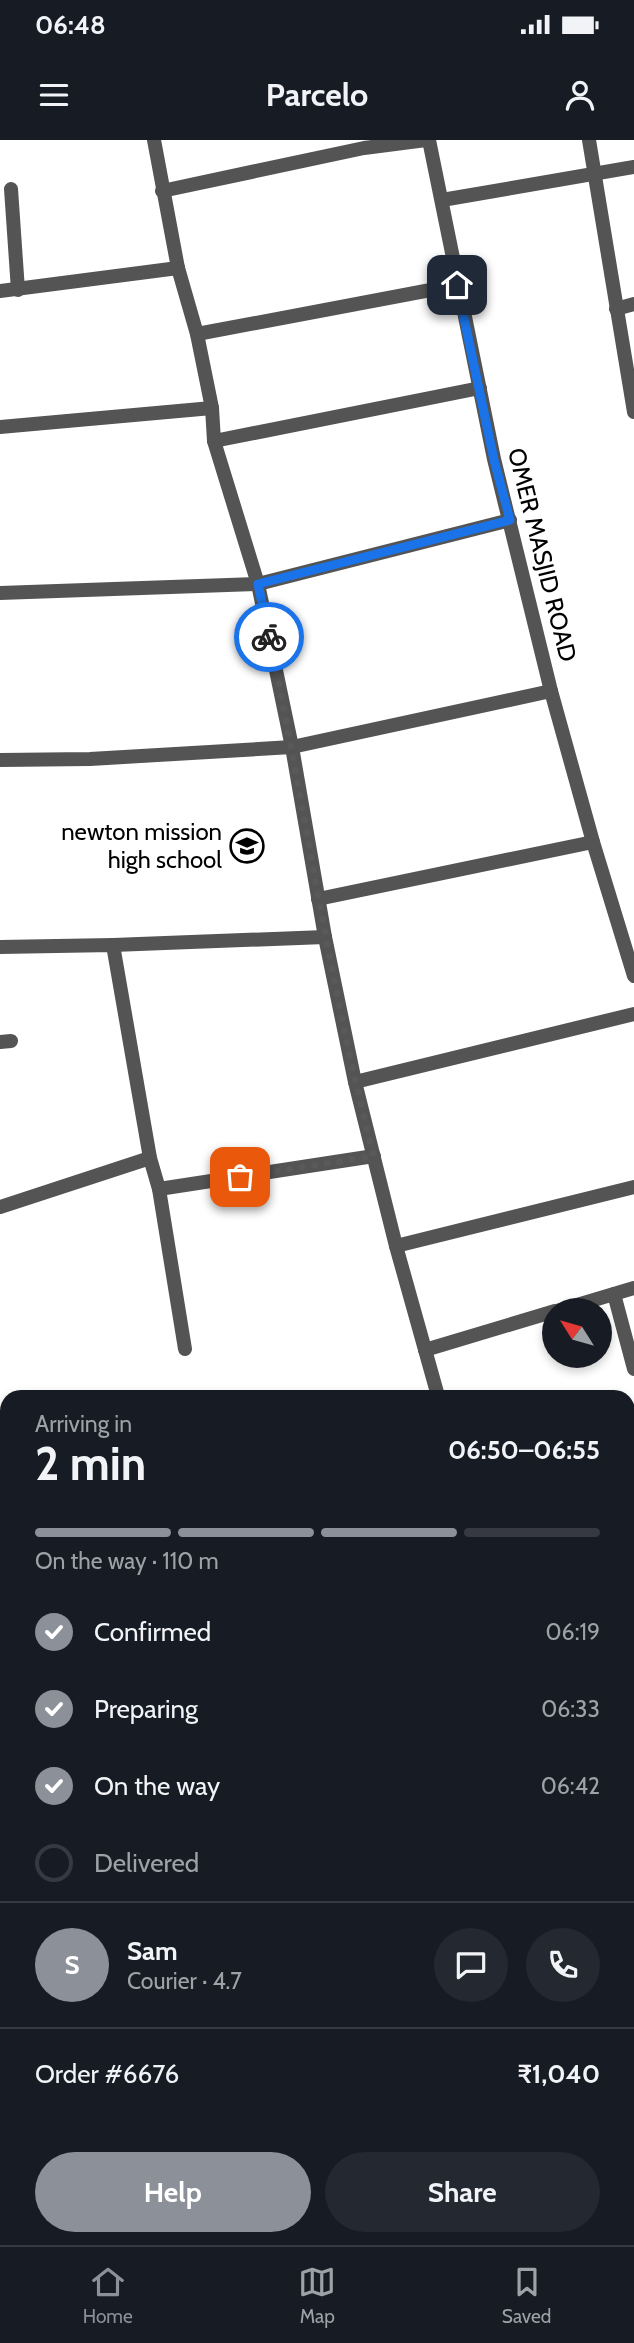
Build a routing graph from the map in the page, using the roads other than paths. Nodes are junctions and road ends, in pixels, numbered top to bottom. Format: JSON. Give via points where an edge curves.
{"nodes":[{"id":1,"x":154,"y":140,"type":"edge"},
{"id":2,"x":428,"y":140,"type":"edge"},
{"id":3,"x":589,"y":140,"type":"edge"},
{"id":4,"x":634,"y":167,"type":"edge"},
{"id":5,"x":594,"y":172,"type":"junction"},
{"id":6,"x":11,"y":189,"type":"dead end"},
{"id":7,"x":162,"y":191,"type":"junction"},
{"id":8,"x":442,"y":200,"type":"junction"},
{"id":9,"x":178,"y":268,"type":"junction"},
{"id":10,"x":457,"y":285,"type":"junction"},
{"id":11,"x":18,"y":290,"type":"junction"},
{"id":12,"x":0,"y":291,"type":"edge"},
{"id":13,"x":634,"y":304,"type":"edge"},
{"id":14,"x":616,"y":309,"type":"junction"},
{"id":15,"x":197,"y":334,"type":"junction"},
{"id":16,"x":480,"y":388,"type":"junction"},
{"id":17,"x":212,"y":408,"type":"junction"},
{"id":18,"x":634,"y":412,"type":"edge"},
{"id":19,"x":0,"y":427,"type":"edge"},
{"id":20,"x":214,"y":441,"type":"junction"},
{"id":21,"x":510,"y":520,"type":"junction"},
{"id":22,"x":258,"y":584,"type":"junction"},
{"id":23,"x":0,"y":593,"type":"edge"},
{"id":24,"x":551,"y":691,"type":"junction"},
{"id":25,"x":292,"y":747,"type":"junction"},
{"id":26,"x":0,"y":760,"type":"edge"},
{"id":27,"x":593,"y":842,"type":"junction"},
{"id":28,"x":318,"y":899,"type":"junction"},
{"id":29,"x":325,"y":937,"type":"junction"},
{"id":30,"x":113,"y":945,"type":"junction"},
{"id":31,"x":0,"y":947,"type":"edge"},
{"id":32,"x":634,"y":975,"type":"edge"},
{"id":33,"x":634,"y":1014,"type":"edge"},
{"id":34,"x":355,"y":1082,"type":"junction"},
{"id":35,"x":374,"y":1156,"type":"junction"},
{"id":36,"x":150,"y":1158,"type":"junction"},
{"id":37,"x":634,"y":1187,"type":"edge"},
{"id":38,"x":159,"y":1189,"type":"junction"},
{"id":39,"x":0,"y":1207,"type":"edge"},
{"id":40,"x":396,"y":1246,"type":"junction"},
{"id":41,"x":634,"y":1288,"type":"edge"},
{"id":42,"x":614,"y":1294,"type":"junction"},
{"id":43,"x":600,"y":1298,"type":"edge"},
{"id":44,"x":542,"y":1315,"type":"edge"},
{"id":45,"x":185,"y":1349,"type":"dead end"},
{"id":46,"x":425,"y":1350,"type":"junction"},
{"id":47,"x":634,"y":1369,"type":"edge"},
{"id":48,"x":436,"y":1390,"type":"edge"}],
"edges":[{"from":1,"to":7,"type":"street"},
{"from":2,"to":7,"type":"street","via":[[364,148]]},
{"from":2,"to":8,"type":"street","name":"OMER MASJID ROAD"},
{"from":3,"to":5,"type":"street"},
{"from":4,"to":5,"type":"street"},
{"from":5,"to":8,"type":"street"},
{"from":5,"to":14,"type":"street"},
{"from":6,"to":11,"type":"street"},
{"from":7,"to":9,"type":"street"},
{"from":8,"to":10,"type":"street","name":"OMER MASJID ROAD"},
{"from":9,"to":11,"type":"street"},
{"from":9,"to":15,"type":"street"},
{"from":10,"to":15,"type":"street"},
{"from":10,"to":16,"type":"street","name":"OMER MASJID ROAD"},
{"from":11,"to":12,"type":"street"},
{"from":13,"to":14,"type":"street"},
{"from":14,"to":18,"type":"street"},
{"from":15,"to":17,"type":"street"},
{"from":16,"to":20,"type":"street"},
{"from":16,"to":21,"type":"street","name":"OMER MASJID ROAD"},
{"from":17,"to":19,"type":"street"},
{"from":17,"to":20,"type":"street"},
{"from":20,"to":22,"type":"street"},
{"from":21,"to":22,"type":"street"},
{"from":21,"to":24,"type":"street","name":"OMER MASJID ROAD"},
{"from":22,"to":23,"type":"street"},
{"from":22,"to":25,"type":"street"},
{"from":24,"to":25,"type":"street"},
{"from":24,"to":27,"type":"street","name":"OMER MASJID ROAD"},
{"from":25,"to":26,"type":"street"},
{"from":25,"to":28,"type":"street"},
{"from":27,"to":28,"type":"street"},
{"from":27,"to":32,"type":"street","name":"OMER MASJID ROAD"},
{"from":28,"to":29,"type":"street"},
{"from":29,"to":30,"type":"street"},
{"from":29,"to":34,"type":"street"},
{"from":30,"to":31,"type":"street"},
{"from":30,"to":36,"type":"street"},
{"from":33,"to":34,"type":"street"},
{"from":34,"to":35,"type":"street"},
{"from":35,"to":38,"type":"street"},
{"from":35,"to":40,"type":"street"},
{"from":36,"to":38,"type":"street"},
{"from":36,"to":39,"type":"street"},
{"from":37,"to":40,"type":"street"},
{"from":38,"to":45,"type":"street"},
{"from":40,"to":46,"type":"street"},
{"from":41,"to":42,"type":"street"},
{"from":42,"to":43,"type":"street"},
{"from":42,"to":47,"type":"street"},
{"from":44,"to":46,"type":"street"},
{"from":46,"to":48,"type":"street"}]}
